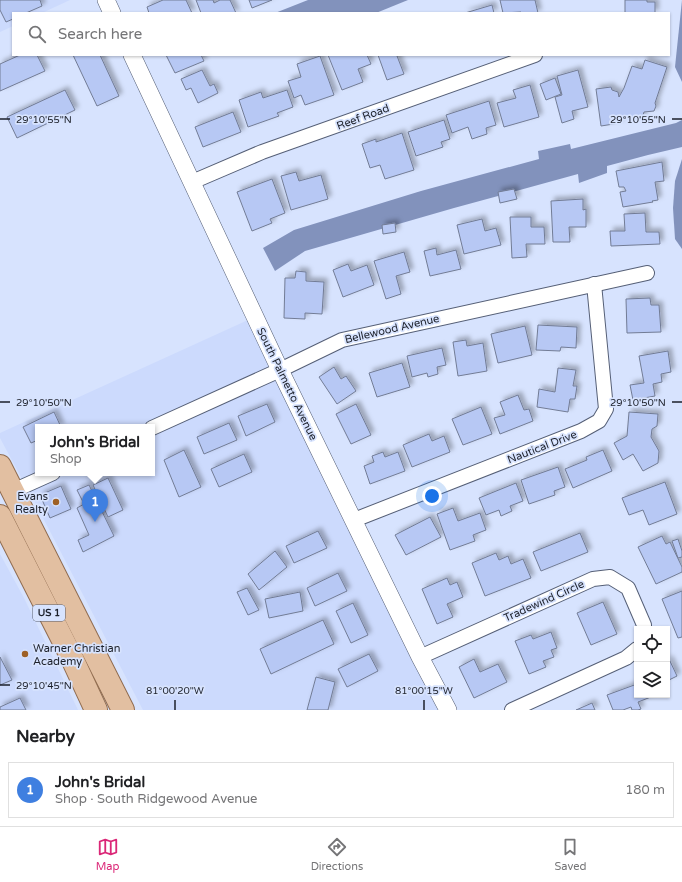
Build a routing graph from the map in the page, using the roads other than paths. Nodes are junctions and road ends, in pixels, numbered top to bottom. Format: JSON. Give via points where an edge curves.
{"nodes":[{"id":1,"x":106,"y":0,"type":"edge"},
{"id":2,"x":112,"y":12,"type":"edge"},
{"id":3,"x":132,"y":56,"type":"edge"},
{"id":4,"x":532,"y":56,"type":"edge"},
{"id":5,"x":192,"y":182,"type":"junction"},
{"id":6,"x":647,"y":273,"type":"dead end"},
{"id":7,"x":594,"y":284,"type":"junction"},
{"id":8,"x":280,"y":370,"type":"junction"},
{"id":9,"x":155,"y":427,"type":"edge"},
{"id":10,"x":0,"y":466,"type":"edge"},
{"id":11,"x":46,"y":476,"type":"edge"},
{"id":12,"x":13,"y":491,"type":"junction"},
{"id":13,"x":0,"y":516,"type":"edge"},
{"id":14,"x":354,"y":520,"type":"junction"},
{"id":15,"x":58,"y":580,"type":"junction"},
{"id":16,"x":37,"y":590,"type":"junction"},
{"id":17,"x":644,"y":626,"type":"edge"},
{"id":18,"x":634,"y":651,"type":"edge"},
{"id":19,"x":420,"y":657,"type":"junction"},
{"id":20,"x":96,"y":710,"type":"edge"},
{"id":21,"x":123,"y":710,"type":"edge"},
{"id":22,"x":448,"y":710,"type":"edge"},
{"id":23,"x":512,"y":710,"type":"edge"}],
"edges":[{"from":1,"to":2,"type":"street"},
{"from":3,"to":5,"type":"street","name":"South Palmetto Avenue"},
{"from":4,"to":5,"type":"street","name":"Reef Road","via":[[262,152]]},
{"from":5,"to":8,"type":"street","name":"South Palmetto Avenue"},
{"from":6,"to":7,"type":"street","name":"Bellewood Avenue"},
{"from":7,"to":8,"type":"street","name":"Bellewood Avenue","via":[[342,340]]},
{"from":7,"to":14,"type":"street","name":"Nautical Drive","via":[[606,409],[599,421],[581,432]]},
{"from":8,"to":9,"type":"street","name":"Bellewood Avenue"},
{"from":8,"to":14,"type":"street","name":"South Palmetto Avenue"},
{"from":10,"to":12,"type":"main road","number":"US 1"},
{"from":11,"to":12,"type":"street"},
{"from":12,"to":15,"type":"main road","number":"US 1"},
{"from":13,"to":16,"type":"main road","number":"US 1"},
{"from":14,"to":19,"type":"street","name":"South Palmetto Avenue"},
{"from":15,"to":16,"type":"street"},
{"from":15,"to":21,"type":"main road","number":"US 1"},
{"from":16,"to":20,"type":"main road","number":"US 1"},
{"from":17,"to":19,"type":"street","name":"Tradewind Circle","via":[[628,588],[610,577],[593,579]]},
{"from":18,"to":23,"type":"street","via":[[626,658]]},
{"from":19,"to":22,"type":"street","name":"South Palmetto Avenue"}]}
